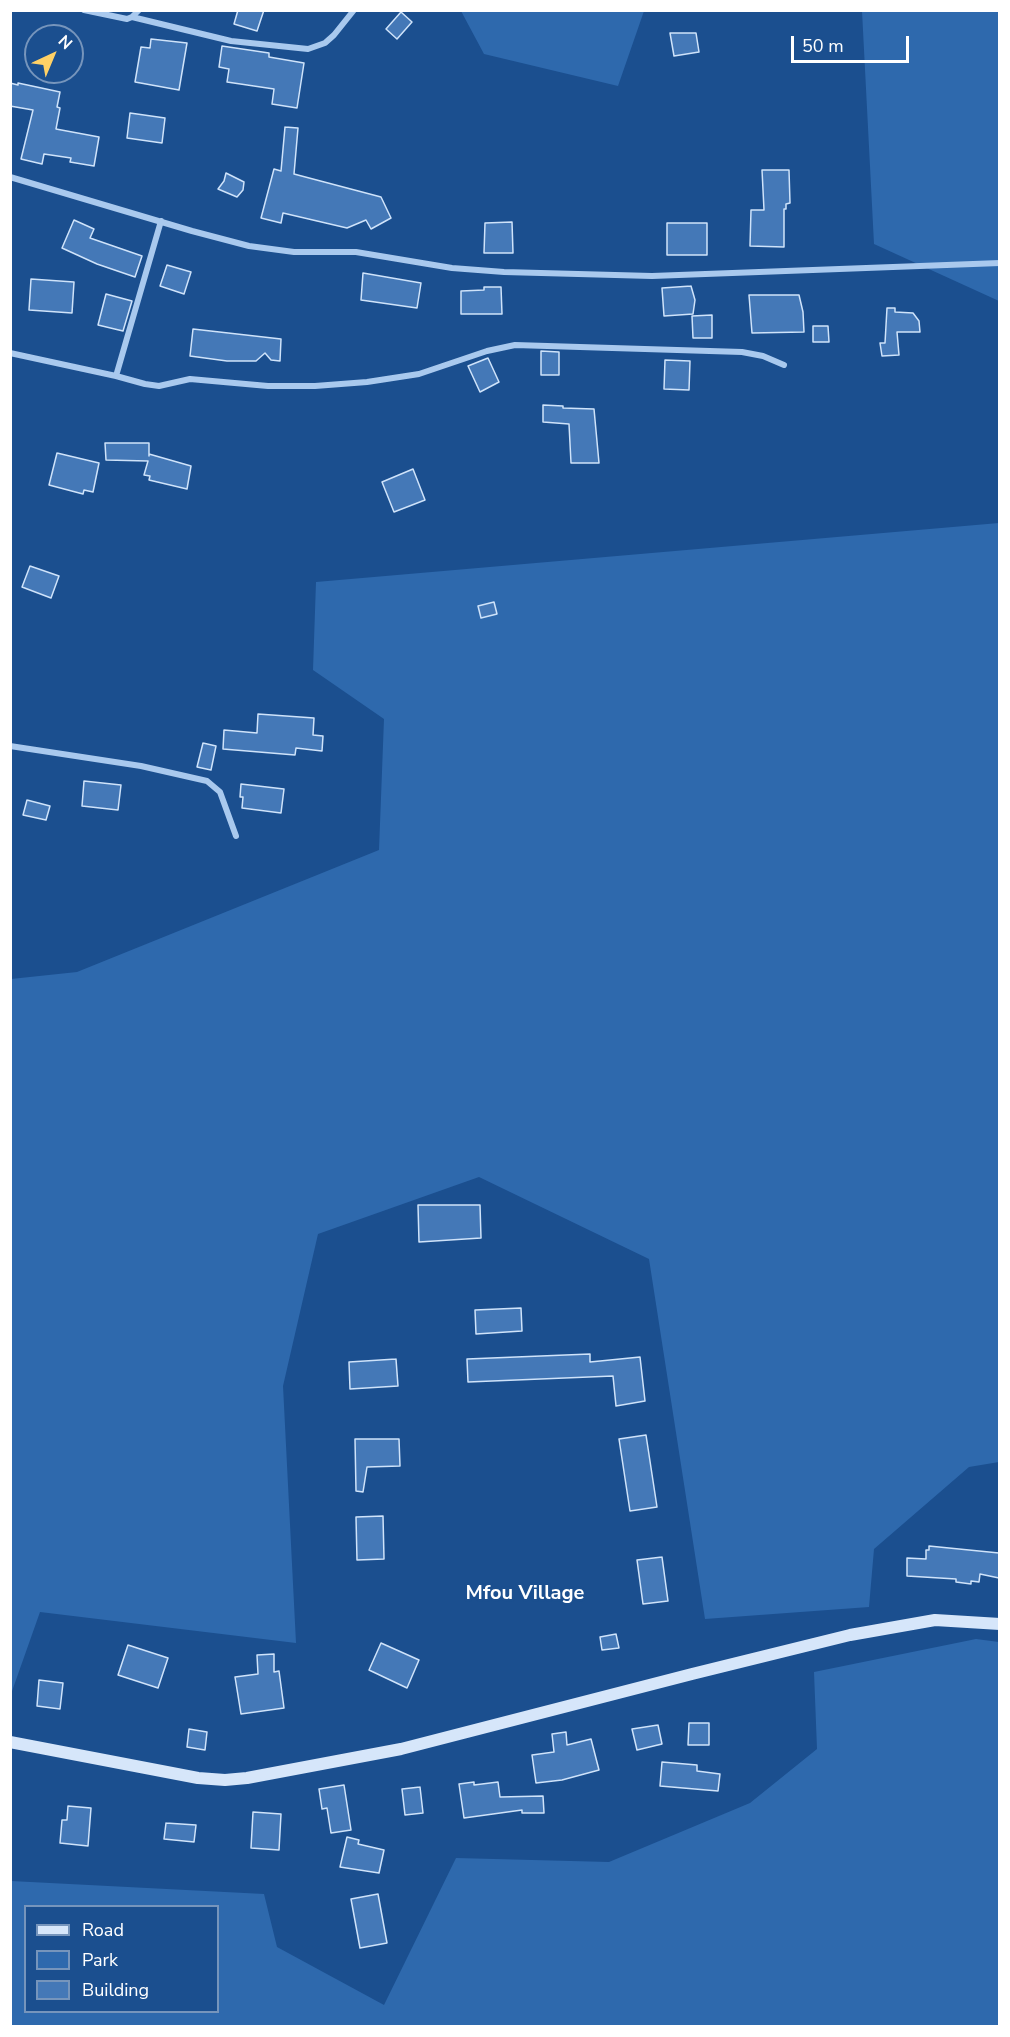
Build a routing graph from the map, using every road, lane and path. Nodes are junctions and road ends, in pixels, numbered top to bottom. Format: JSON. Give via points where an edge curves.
{"nodes":[{"id":1,"x":84,"y":10,"type":"edge"},
{"id":2,"x":139,"y":10,"type":"edge"},
{"id":3,"x":354,"y":10,"type":"edge"},
{"id":4,"x":132,"y":17,"type":"junction"},
{"id":5,"x":10,"y":177,"type":"edge"},
{"id":6,"x":161,"y":221,"type":"junction"},
{"id":7,"x":999,"y":263,"type":"edge"},
{"id":8,"x":10,"y":353,"type":"edge"},
{"id":9,"x":784,"y":365,"type":"dead end"},
{"id":10,"x":116,"y":376,"type":"junction"},
{"id":11,"x":10,"y":746,"type":"edge"},
{"id":12,"x":236,"y":836,"type":"dead end"},
{"id":13,"x":999,"y":1624,"type":"edge"},
{"id":14,"x":10,"y":1742,"type":"edge"}],
"edges":[{"from":1,"to":4,"type":"street"},
{"from":2,"to":4,"type":"street"},
{"from":3,"to":4,"type":"street","via":[[325,43],[308,49],[231,41]]},
{"from":5,"to":6,"type":"street"},
{"from":6,"to":7,"type":"street","via":[[249,246],[356,252],[504,272],[652,276]]},
{"from":6,"to":10,"type":"street"},
{"from":8,"to":10,"type":"street"},
{"from":9,"to":10,"type":"street","via":[[742,352],[515,345],[419,374],[367,382],[268,386],[190,379],[159,386]]},
{"from":11,"to":12,"type":"street","via":[[141,766],[207,781],[220,792]]},
{"from":13,"to":14,"type":"main road","via":[[935,1620],[850,1635],[401,1749],[247,1778],[188,1777]]}]}
